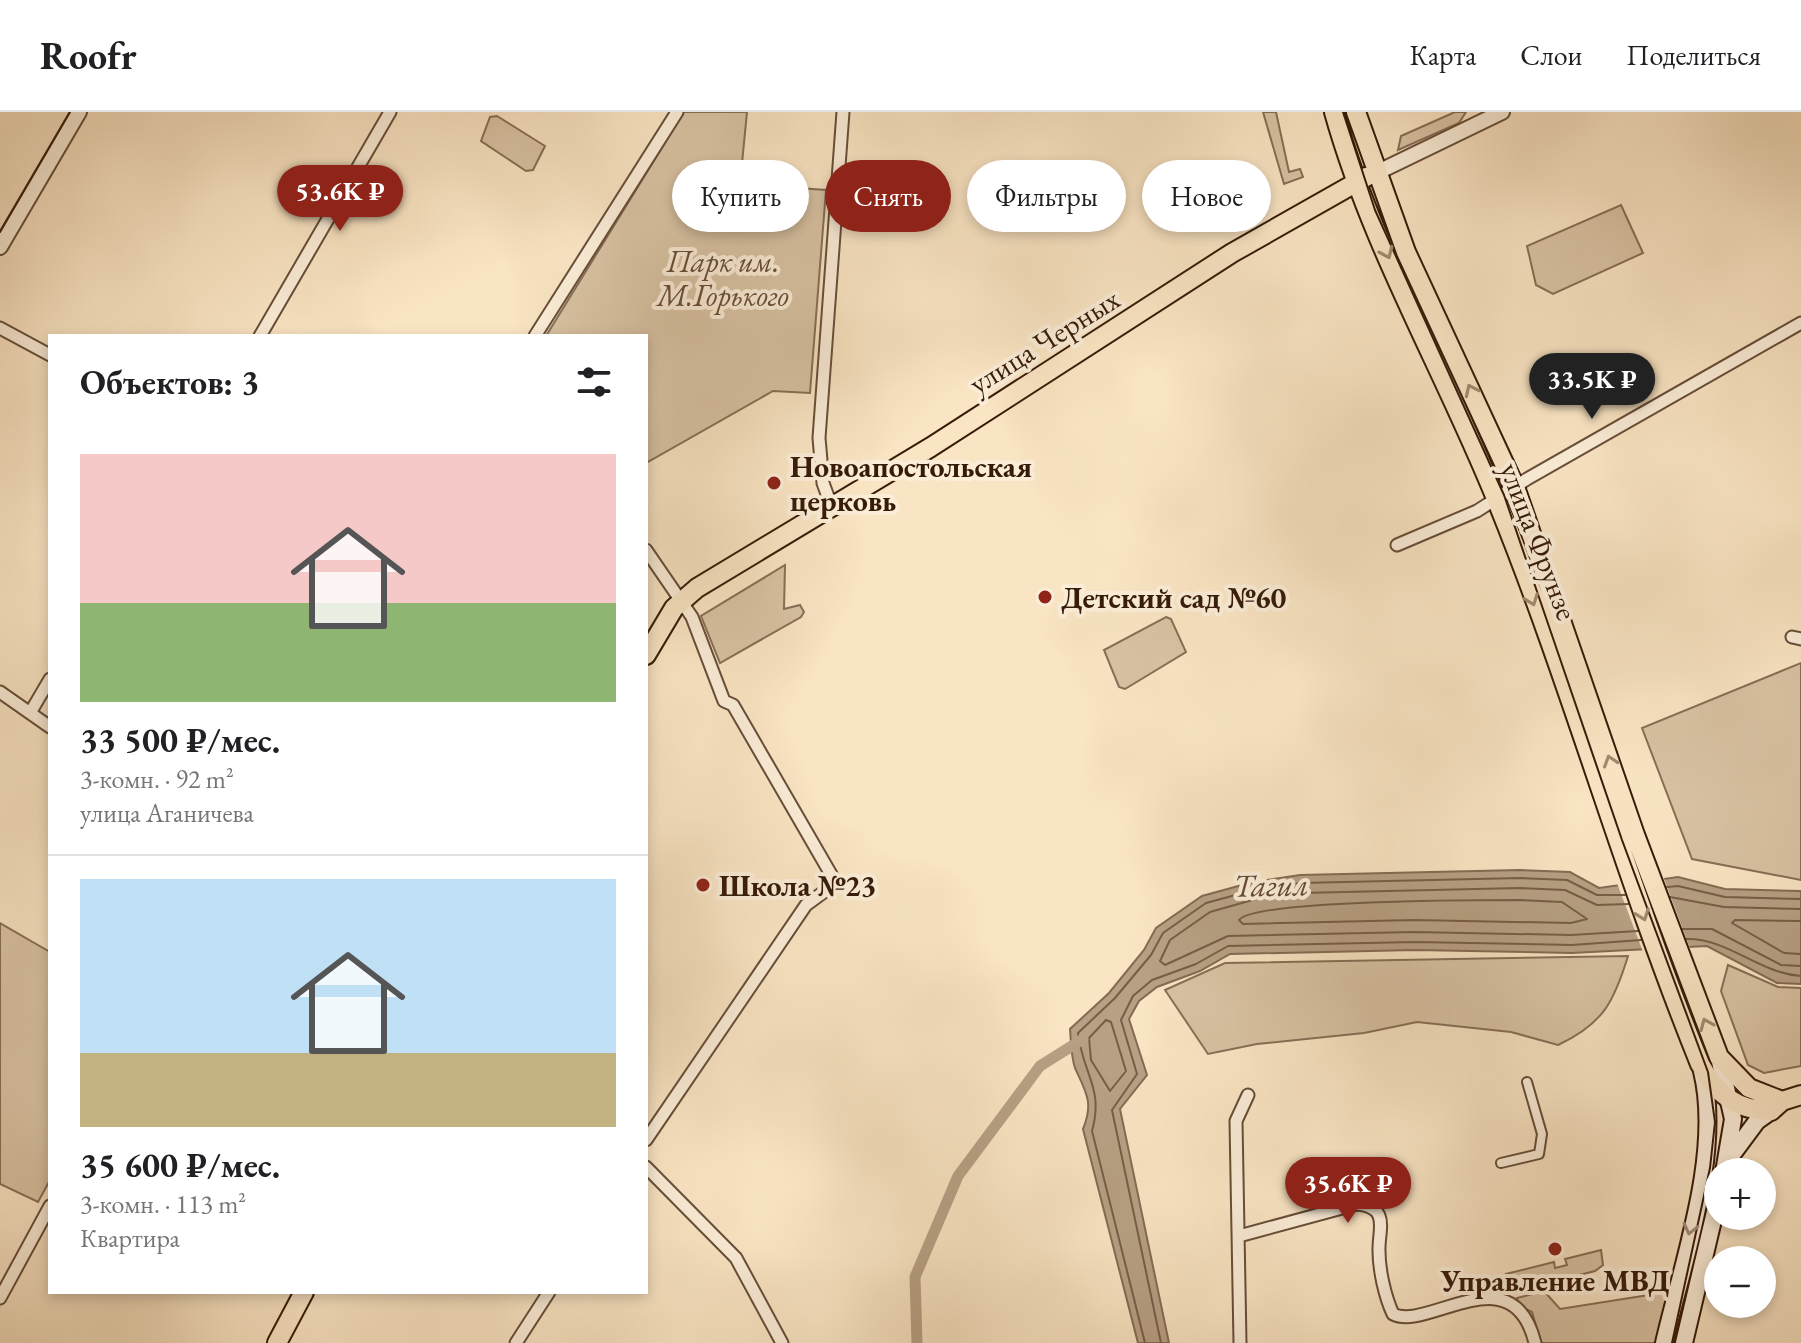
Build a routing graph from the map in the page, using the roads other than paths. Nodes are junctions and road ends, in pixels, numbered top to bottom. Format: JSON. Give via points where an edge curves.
{"nodes":[{"id":1,"x":79,"y":112,"type":"edge"},
{"id":2,"x":390,"y":112,"type":"edge"},
{"id":3,"x":677,"y":112,"type":"edge"},
{"id":4,"x":843,"y":112,"type":"edge"},
{"id":5,"x":1334,"y":112,"type":"edge"},
{"id":6,"x":1356,"y":112,"type":"edge"},
{"id":7,"x":1502,"y":112,"type":"edge"},
{"id":8,"x":1376,"y":173,"type":"junction"},
{"id":9,"x":1356,"y":181,"type":"junction"},
{"id":10,"x":0,"y":247,"type":"edge"},
{"id":11,"x":1801,"y":323,"type":"edge"},
{"id":12,"x":0,"y":328,"type":"edge"},
{"id":13,"x":261,"y":334,"type":"edge"},
{"id":14,"x":536,"y":334,"type":"edge"},
{"id":15,"x":48,"y":354,"type":"edge"},
{"id":16,"x":1515,"y":487,"type":"junction"},
{"id":17,"x":1497,"y":500,"type":"junction"},
{"id":18,"x":831,"y":505,"type":"junction"},
{"id":19,"x":1397,"y":545,"type":"dead end"},
{"id":20,"x":648,"y":553,"type":"edge"},
{"id":21,"x":681,"y":602,"type":"junction"},
{"id":22,"x":648,"y":651,"type":"edge"},
{"id":23,"x":48,"y":682,"type":"edge"},
{"id":24,"x":0,"y":692,"type":"edge"},
{"id":25,"x":30,"y":713,"type":"junction"},
{"id":26,"x":48,"y":726,"type":"edge"},
{"id":27,"x":1719,"y":1057,"type":"junction"},
{"id":28,"x":1700,"y":1064,"type":"junction"},
{"id":29,"x":1527,"y":1082,"type":"dead end"},
{"id":30,"x":1248,"y":1095,"type":"dead end"},
{"id":31,"x":1801,"y":1095,"type":"edge"},
{"id":32,"x":1774,"y":1104,"type":"junction"},
{"id":33,"x":1735,"y":1108,"type":"junction"},
{"id":34,"x":648,"y":1137,"type":"edge"},
{"id":35,"x":1707,"y":1152,"type":"junction"},
{"id":36,"x":1727,"y":1158,"type":"edge"},
{"id":37,"x":1733,"y":1158,"type":"edge"},
{"id":38,"x":1501,"y":1163,"type":"dead end"},
{"id":39,"x":648,"y":1169,"type":"edge"},
{"id":40,"x":48,"y":1210,"type":"edge"},
{"id":41,"x":1711,"y":1230,"type":"edge"},
{"id":42,"x":1239,"y":1236,"type":"junction"},
{"id":43,"x":303,"y":1294,"type":"edge"},
{"id":44,"x":548,"y":1294,"type":"edge"},
{"id":45,"x":0,"y":1298,"type":"edge"},
{"id":46,"x":277,"y":1343,"type":"edge"},
{"id":47,"x":516,"y":1343,"type":"edge"},
{"id":48,"x":782,"y":1343,"type":"edge"},
{"id":49,"x":1240,"y":1343,"type":"edge"},
{"id":50,"x":1535,"y":1343,"type":"edge"},
{"id":51,"x":1664,"y":1343,"type":"edge"},
{"id":52,"x":1684,"y":1343,"type":"edge"}],
"edges":[{"from":1,"to":10,"type":"street"},
{"from":2,"to":13,"type":"street"},
{"from":3,"to":14,"type":"street"},
{"from":4,"to":18,"type":"street","via":[[819,438]]},
{"from":5,"to":9,"type":"main road","name":"улица Фрунзе"},
{"from":6,"to":8,"type":"main road","name":"улица Фрунзе"},
{"from":7,"to":8,"type":"street","name":"улица Черных"},
{"from":8,"to":9,"type":"main road","name":"улица Черных"},
{"from":16,"to":8,"type":"main road","name":"улица Фрунзе","one_way":true,"via":[[1406,252]]},
{"from":9,"to":17,"type":"main road","name":"улица Фрунзе","one_way":true},
{"from":9,"to":18,"type":"main road","name":"улица Черных"},
{"from":11,"to":16,"type":"street"},
{"from":12,"to":15,"type":"street"},
{"from":16,"to":17,"type":"street"},
{"from":27,"to":16,"type":"main road","name":"улица Фрунзе","one_way":true,"via":[[1635,835]]},
{"from":17,"to":19,"type":"street"},
{"from":17,"to":28,"type":"main road","name":"улица Фрунзе","one_way":true},
{"from":18,"to":21,"type":"main road","name":"улица Черных"},
{"from":20,"to":21,"type":"street"},
{"from":21,"to":22,"type":"main road","name":"улица Черных"},
{"from":21,"to":34,"type":"street","via":[[692,617],[722,697],[733,705],[836,883],[806,905]]},
{"from":23,"to":25,"type":"street"},
{"from":24,"to":25,"type":"street"},
{"from":25,"to":26,"type":"street"},
{"from":27,"to":32,"type":"main road","via":[[1749,1088]]},
{"from":27,"to":33,"type":"main road"},
{"from":28,"to":33,"type":"main road","name":"улица Фрунзе","via":[[1712,1086]]},
{"from":28,"to":35,"type":"main road","via":[[1710,1101]]},
{"from":29,"to":38,"type":"street","via":[[1542,1134],[1539,1154]]},
{"from":30,"to":42,"type":"street","via":[[1236,1121]]},
{"from":31,"to":32,"type":"main road"},
{"from":32,"to":33,"type":"main road"},
{"from":32,"to":37,"type":"main road"},
{"from":33,"to":35,"type":"main road"},
{"from":33,"to":36,"type":"main road"},
{"from":35,"to":51,"type":"main road","one_way":true},
{"from":39,"to":48,"type":"street","via":[[736,1258]]},
{"from":40,"to":45,"type":"street"},
{"from":41,"to":52,"type":"main road"},
{"from":42,"to":49,"type":"street"},
{"from":42,"to":50,"type":"street","via":[[1357,1204],[1373,1207],[1384,1237],[1379,1255],[1393,1314],[1406,1316],[1485,1298],[1521,1313]]},
{"from":43,"to":46,"type":"main road"},
{"from":44,"to":47,"type":"street"}]}
